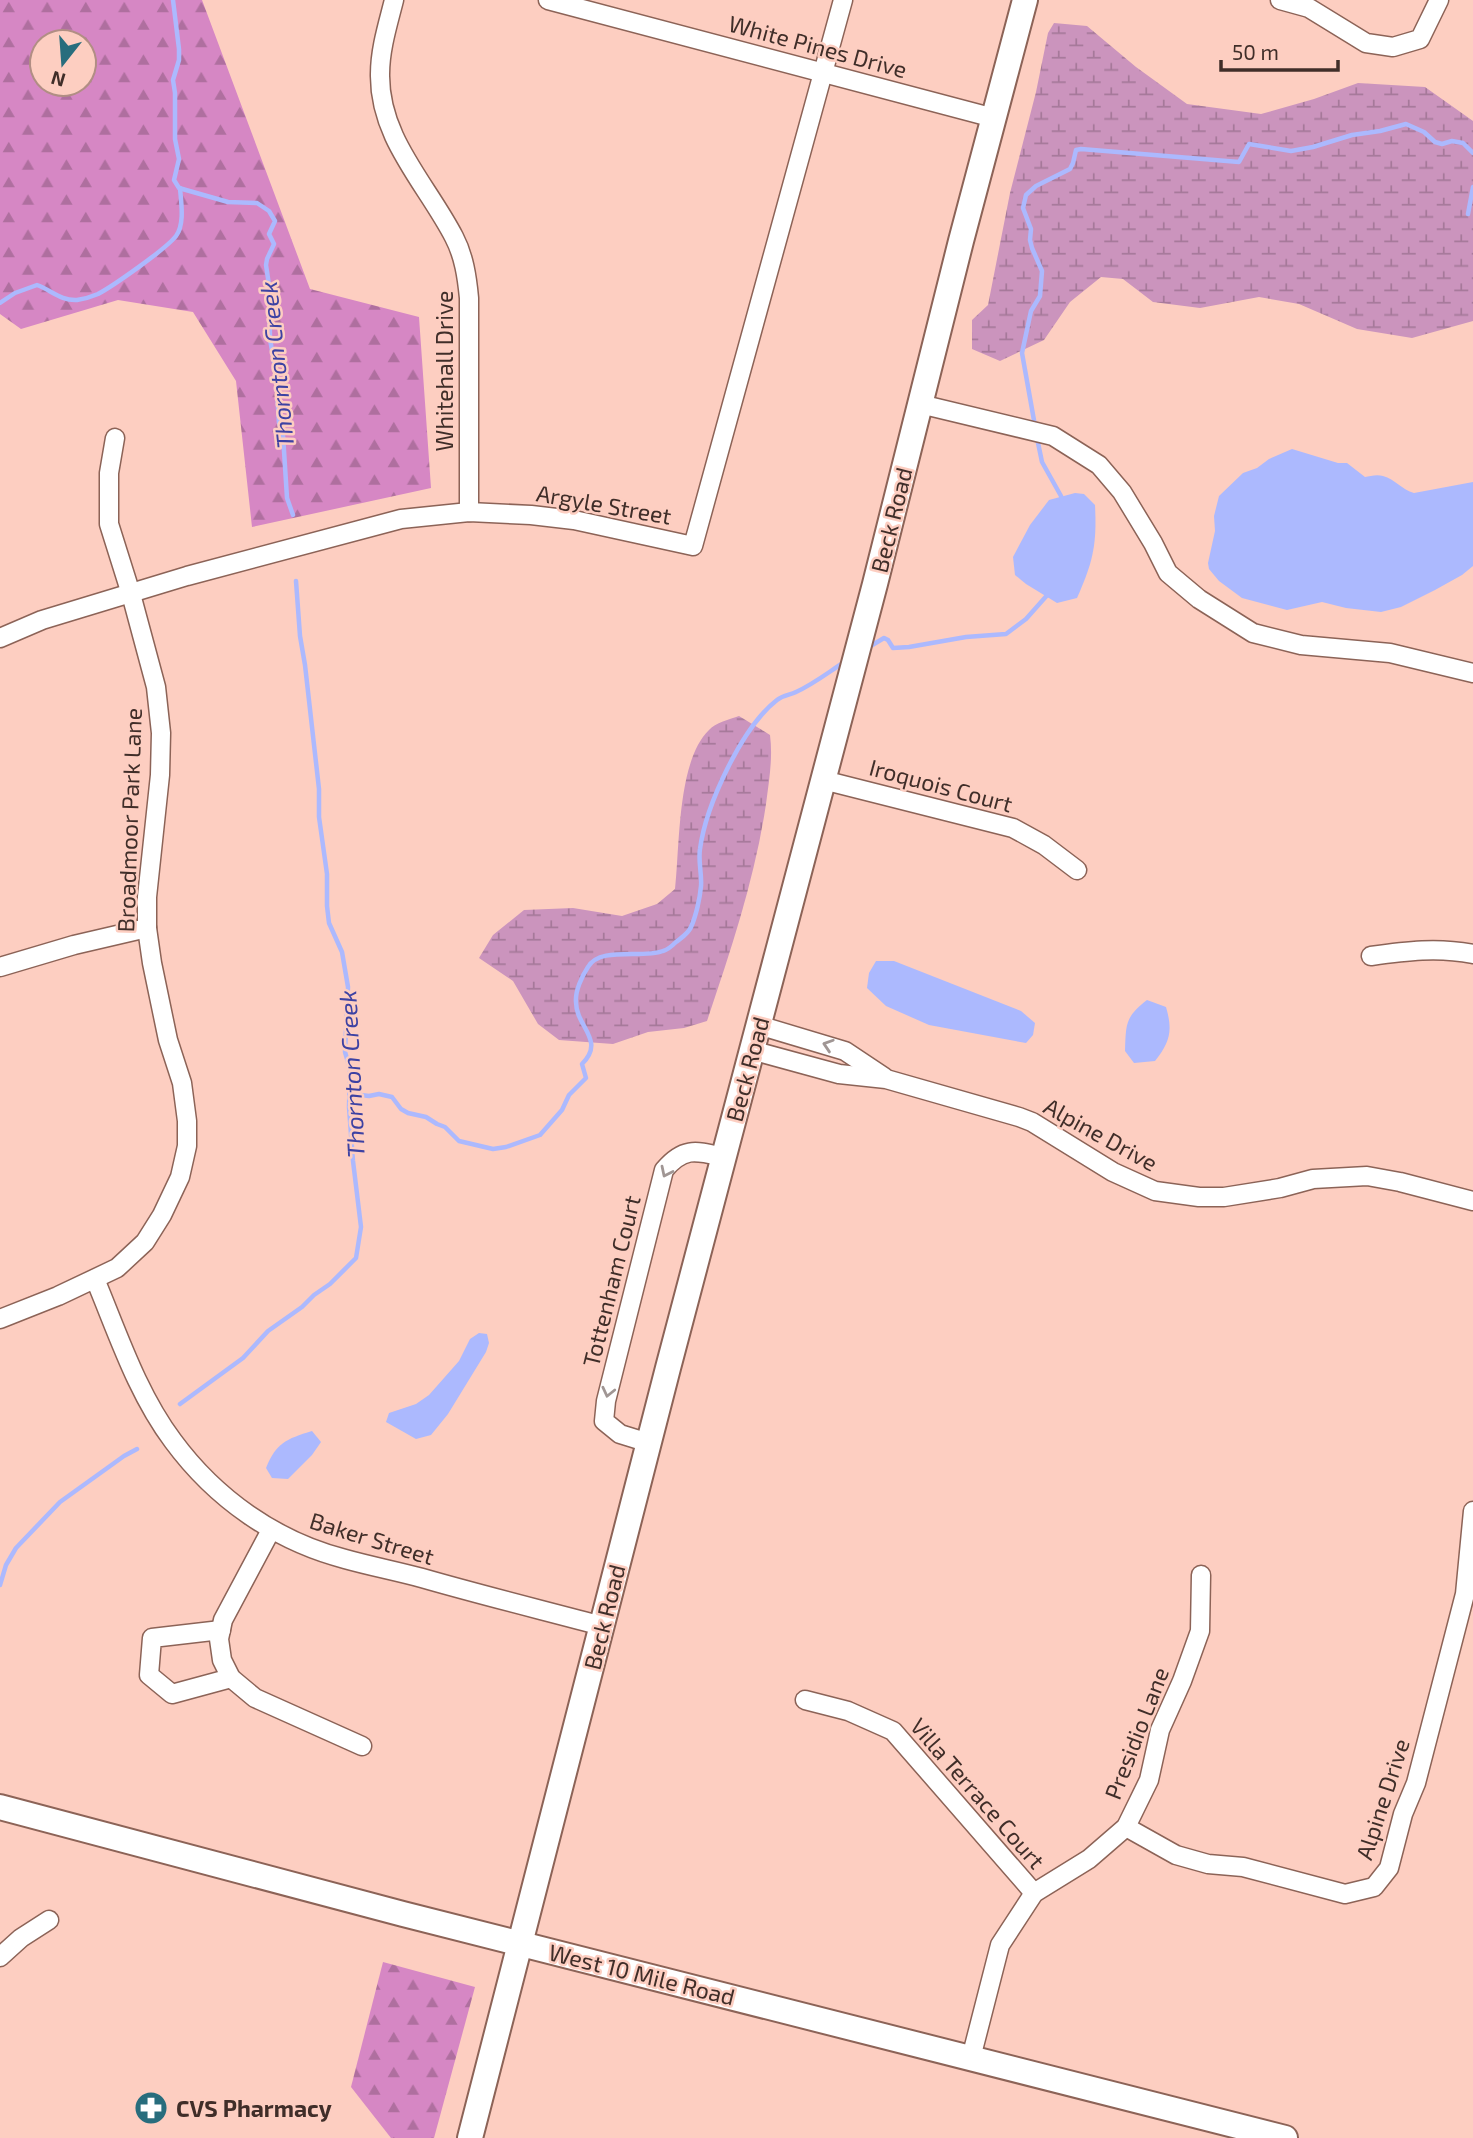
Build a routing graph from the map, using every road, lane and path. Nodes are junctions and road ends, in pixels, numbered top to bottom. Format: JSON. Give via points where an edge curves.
{"nodes":[{"id":1,"x":394,"y":0,"type":"edge"},
{"id":2,"x":548,"y":0,"type":"edge"},
{"id":3,"x":843,"y":0,"type":"edge"},
{"id":4,"x":1025,"y":0,"type":"edge"},
{"id":5,"x":1280,"y":0,"type":"edge"},
{"id":6,"x":1439,"y":0,"type":"edge"},
{"id":7,"x":824,"y":73,"type":"junction"},
{"id":8,"x":994,"y":118,"type":"junction"},
{"id":9,"x":920,"y":404,"type":"junction"},
{"id":10,"x":116,"y":438,"type":"dead end"},
{"id":11,"x":469,"y":512,"type":"junction"},
{"id":12,"x":131,"y":594,"type":"junction"},
{"id":13,"x":0,"y":638,"type":"edge"},
{"id":14,"x":1473,"y":673,"type":"edge"},
{"id":15,"x":823,"y":780,"type":"junction"},
{"id":16,"x":1077,"y":870,"type":"dead end"},
{"id":17,"x":147,"y":928,"type":"junction"},
{"id":18,"x":1473,"y":954,"type":"edge"},
{"id":19,"x":1371,"y":956,"type":"dead end"},
{"id":20,"x":0,"y":967,"type":"edge"},
{"id":21,"x":758,"y":1025,"type":"junction"},
{"id":22,"x":751,"y":1050,"type":"junction"},
{"id":23,"x":886,"y":1079,"type":"junction"},
{"id":24,"x":724,"y":1157,"type":"junction"},
{"id":25,"x":1473,"y":1201,"type":"edge"},
{"id":26,"x":95,"y":1279,"type":"junction"},
{"id":27,"x":0,"y":1319,"type":"edge"},
{"id":28,"x":649,"y":1443,"type":"junction"},
{"id":29,"x":1473,"y":1511,"type":"edge"},
{"id":30,"x":271,"y":1530,"type":"junction"},
{"id":31,"x":1201,"y":1575,"type":"dead end"},
{"id":32,"x":602,"y":1626,"type":"junction"},
{"id":33,"x":221,"y":1630,"type":"junction"},
{"id":34,"x":231,"y":1678,"type":"junction"},
{"id":35,"x":805,"y":1700,"type":"dead end"},
{"id":36,"x":362,"y":1746,"type":"dead end"},
{"id":37,"x":0,"y":1807,"type":"edge"},
{"id":38,"x":1126,"y":1827,"type":"junction"},
{"id":39,"x":1034,"y":1894,"type":"junction"},
{"id":40,"x":49,"y":1920,"type":"dead end"},
{"id":41,"x":520,"y":1943,"type":"junction"},
{"id":42,"x":0,"y":1957,"type":"edge"},
{"id":43,"x":971,"y":2058,"type":"junction"},
{"id":44,"x":470,"y":2138,"type":"edge"},
{"id":45,"x":1285,"y":2138,"type":"edge"}],
"edges":[{"from":1,"to":11,"type":"street","name":"Whitehall Drive","via":[[380,74],[390,130],[454,237],[467,270]]},
{"from":2,"to":7,"type":"street","name":"White Pines Drive"},
{"from":3,"to":7,"type":"street","name":"Argyle Street"},
{"from":4,"to":8,"type":"main road","name":"Beck Road"},
{"from":5,"to":6,"type":"street","via":[[1309,8],[1366,43],[1393,47],[1420,38]]},
{"from":7,"to":8,"type":"street","name":"White Pines Drive"},
{"from":7,"to":11,"type":"street","name":"Argyle Street","via":[[693,546],[574,520]]},
{"from":8,"to":9,"type":"main road","name":"Beck Road"},
{"from":9,"to":14,"type":"street","via":[[1053,436],[1099,465],[1122,492],[1168,573],[1253,633],[1301,645],[1390,653]]},
{"from":9,"to":15,"type":"main road","name":"Beck Road"},
{"from":10,"to":12,"type":"street","name":"Broadmoor Park Lane","via":[[109,473],[109,524]]},
{"from":11,"to":12,"type":"street","name":"Argyle Street","via":[[401,519]]},
{"from":12,"to":13,"type":"street","name":"Argyle Street","via":[[42,620]]},
{"from":12,"to":17,"type":"street","name":"Broadmoor Park Lane","via":[[156,687],[161,733]]},
{"from":15,"to":16,"type":"street","name":"Iroquois Court","via":[[1013,828]]},
{"from":15,"to":21,"type":"main road","name":"Beck Road"},
{"from":17,"to":20,"type":"street"},
{"from":17,"to":26,"type":"street","name":"Broadmoor Park Lane","via":[[168,1040],[182,1083],[187,1146],[180,1177],[145,1242],[117,1268]]},
{"from":18,"to":19,"type":"street","via":[[1449,949]]},
{"from":21,"to":22,"type":"main road","name":"Beck Road"},
{"from":23,"to":21,"type":"street","one_way":true,"via":[[845,1051]]},
{"from":22,"to":23,"type":"street","name":"Alpine Drive","via":[[839,1074]]},
{"from":22,"to":24,"type":"main road","name":"Beck Road"},
{"from":23,"to":25,"type":"street","name":"Alpine Drive","via":[[1032,1122],[1113,1172],[1155,1191],[1224,1197],[1313,1179],[1367,1176]]},
{"from":24,"to":28,"type":"main road","name":"Beck Road"},
{"from":24,"to":28,"type":"street","name":"Tottenham Court","one_way":true,"via":[[693,1151],[664,1170],[604,1421],[620,1434]]},
{"from":26,"to":27,"type":"street","name":"Broadmoor Park Lane"},
{"from":26,"to":30,"type":"street","name":"Baker Street","via":[[134,1374],[173,1441],[202,1476]]},
{"from":28,"to":32,"type":"main road","name":"Beck Road"},
{"from":29,"to":38,"type":"street","name":"Alpine Drive","via":[[1465,1594],[1416,1783],[1389,1868],[1374,1887],[1345,1894],[1243,1867],[1208,1864],[1176,1855]]},
{"from":30,"to":32,"type":"street","name":"Baker Street","via":[[344,1559]]},
{"from":30,"to":33,"type":"street"},
{"from":31,"to":38,"type":"street","name":"Presidio Lane","via":[[1200,1632],[1160,1730],[1149,1780]]},
{"from":32,"to":41,"type":"main road","name":"Beck Road"},
{"from":33,"to":34,"type":"street","via":[[222,1660]]},
{"from":33,"to":34,"type":"street","via":[[152,1638],[149,1675],[172,1694]]},
{"from":34,"to":36,"type":"street","via":[[255,1698]]},
{"from":35,"to":39,"type":"street","name":"Villa Terrace Court","via":[[848,1711],[893,1731]]},
{"from":37,"to":41,"type":"main road","name":"West 10 Mile Road"},
{"from":38,"to":39,"type":"street","name":"Presidio Lane","via":[[1089,1859]]},
{"from":39,"to":43,"type":"street","name":"Presidio Lane","via":[[1000,1945]]},
{"from":40,"to":42,"type":"street"},
{"from":41,"to":43,"type":"main road","name":"West 10 Mile Road"},
{"from":41,"to":44,"type":"main road","name":"Beck Road"},
{"from":43,"to":45,"type":"main road","name":"West 10 Mile Road"}]}
